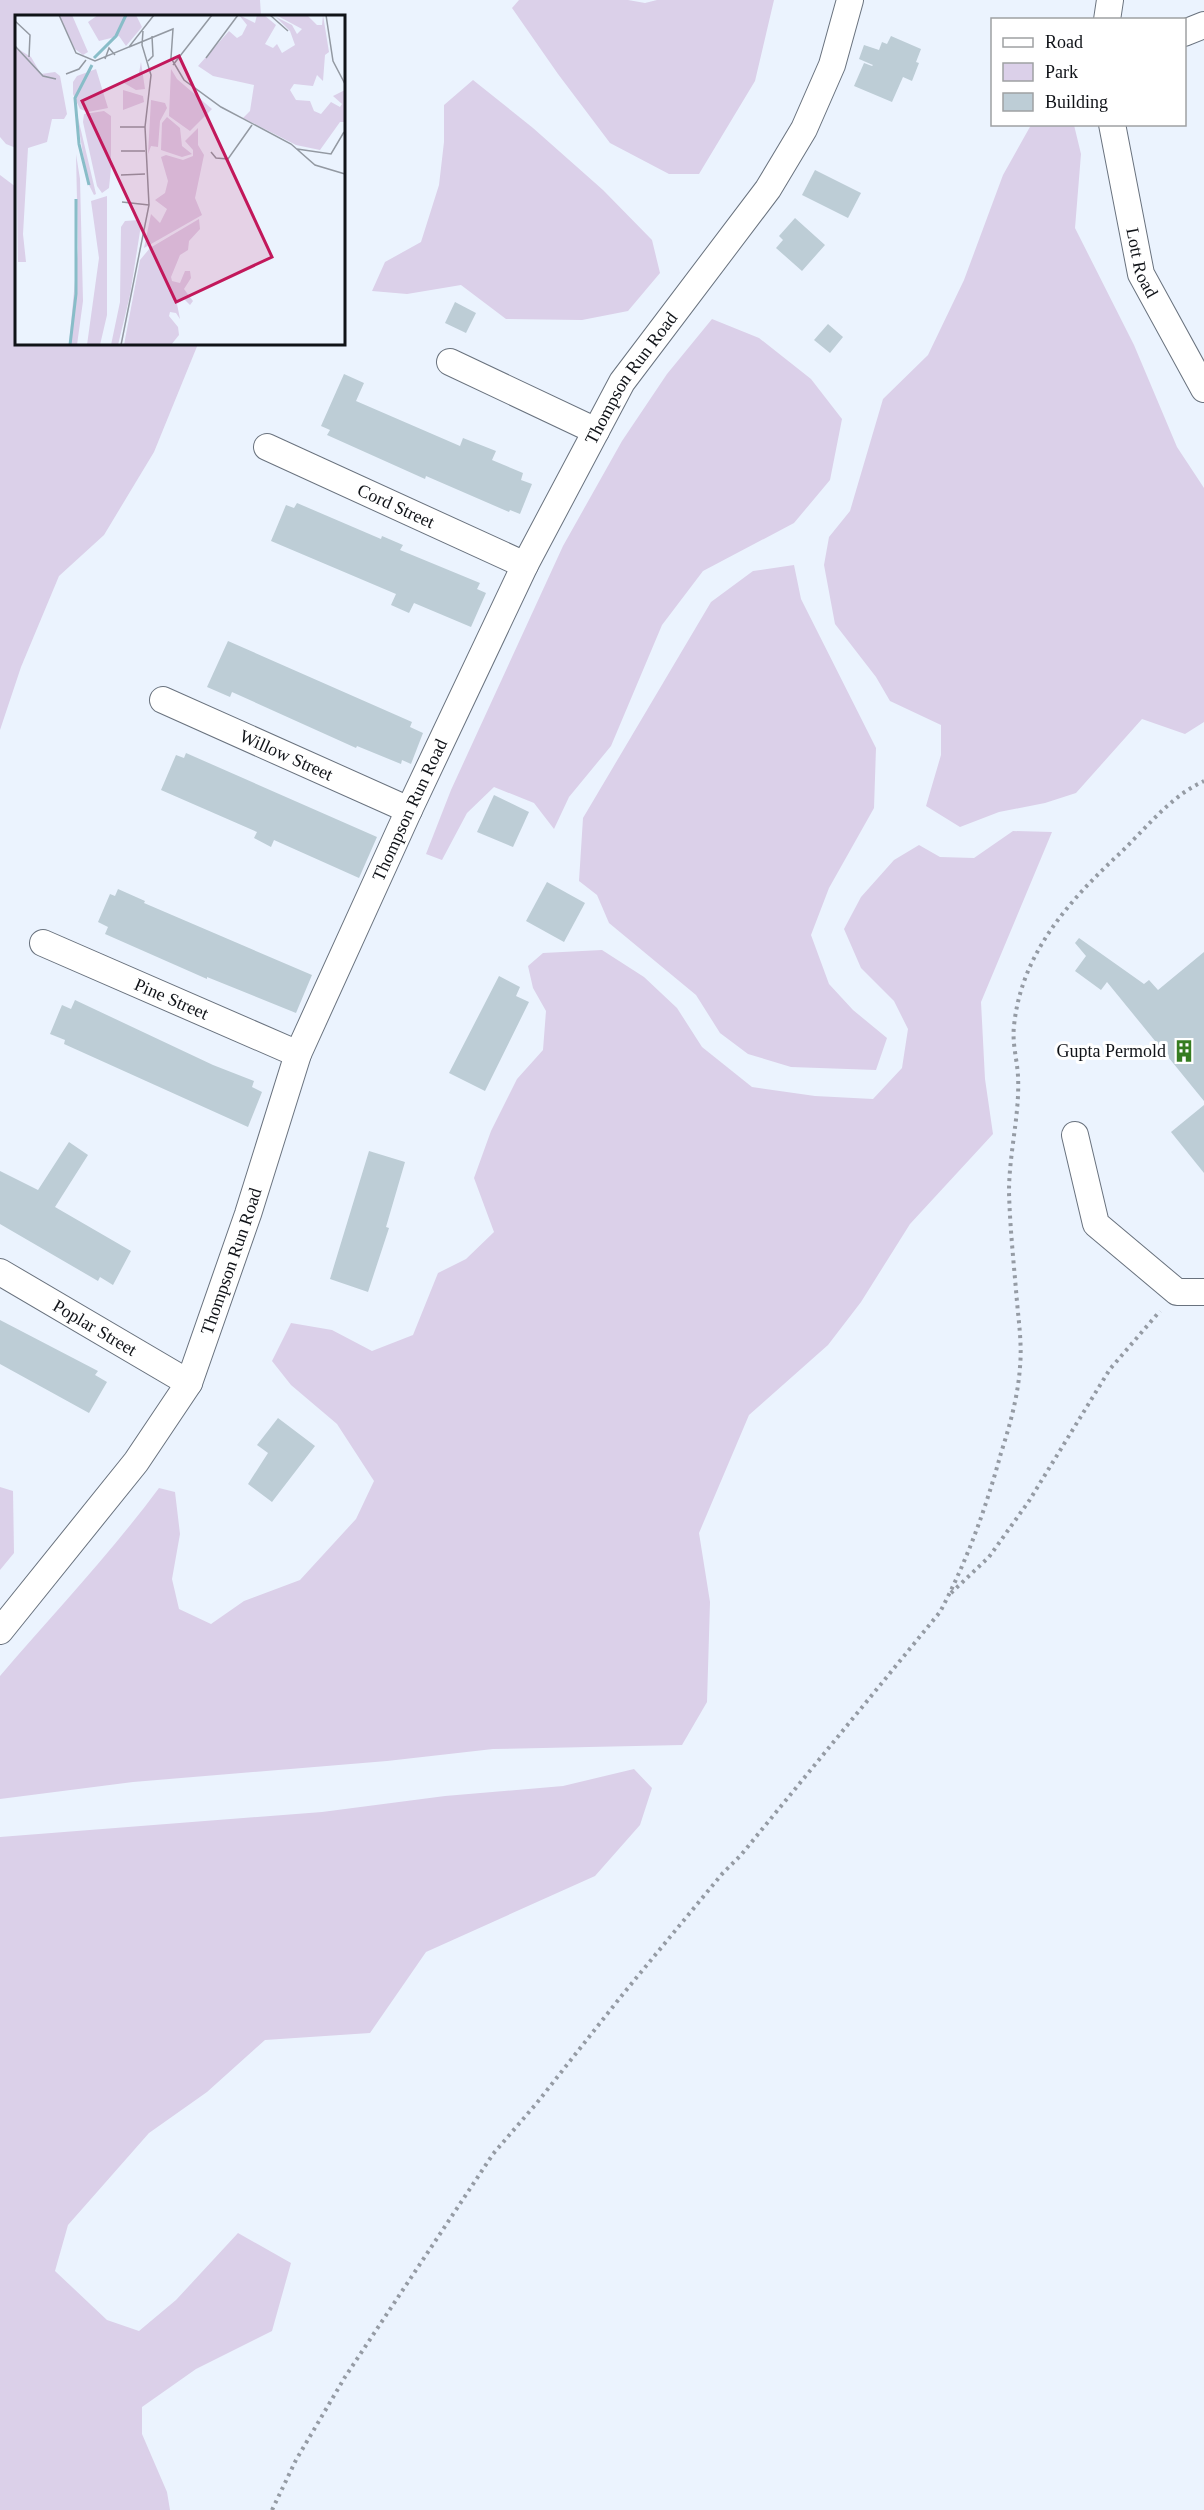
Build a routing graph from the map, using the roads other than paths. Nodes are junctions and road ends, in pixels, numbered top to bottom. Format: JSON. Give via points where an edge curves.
{"nodes":[{"id":1,"x":850,"y":0,"type":"edge"},
{"id":2,"x":1110,"y":0,"type":"edge"},
{"id":3,"x":1107,"y":18,"type":"edge"},
{"id":4,"x":1204,"y":25,"type":"edge"},
{"id":5,"x":1186,"y":33,"type":"edge"},
{"id":6,"x":1112,"y":126,"type":"edge"},
{"id":7,"x":450,"y":362,"type":"dead end"},
{"id":8,"x":1204,"y":389,"type":"edge"},
{"id":9,"x":596,"y":430,"type":"junction"},
{"id":10,"x":267,"y":447,"type":"dead end"},
{"id":11,"x":525,"y":565,"type":"junction"},
{"id":12,"x":163,"y":700,"type":"dead end"},
{"id":13,"x":409,"y":810,"type":"junction"},
{"id":14,"x":43,"y":943,"type":"dead end"},
{"id":15,"x":298,"y":1054,"type":"junction"},
{"id":16,"x":1075,"y":1136,"type":"dead end"},
{"id":17,"x":0,"y":1272,"type":"edge"},
{"id":18,"x":1204,"y":1292,"type":"edge"},
{"id":19,"x":189,"y":1383,"type":"junction"},
{"id":20,"x":0,"y":1630,"type":"edge"}],
"edges":[{"from":1,"to":9,"type":"street","name":"Thompson Run Road","via":[[831,65],[804,129],[774,179],[622,382]]},
{"from":2,"to":3,"type":"street"},
{"from":4,"to":5,"type":"street"},
{"from":6,"to":8,"type":"street","name":"Lott Road","via":[[1141,274]]},
{"from":7,"to":9,"type":"street"},
{"from":9,"to":11,"type":"street","name":"Thompson Run Road"},
{"from":10,"to":11,"type":"street","name":"Cord Street"},
{"from":11,"to":13,"type":"street","name":"Thompson Run Road"},
{"from":12,"to":13,"type":"street","name":"Willow Street"},
{"from":13,"to":15,"type":"street","name":"Thompson Run Road"},
{"from":14,"to":15,"type":"street","name":"Pine Street"},
{"from":15,"to":19,"type":"street","name":"Thompson Run Road"},
{"from":16,"to":18,"type":"street","via":[[1096,1224],[1177,1292]]},
{"from":17,"to":19,"type":"street","name":"Poplar Street"},
{"from":19,"to":20,"type":"street","name":"Thompson Run Road","via":[[136,1462]]}]}
